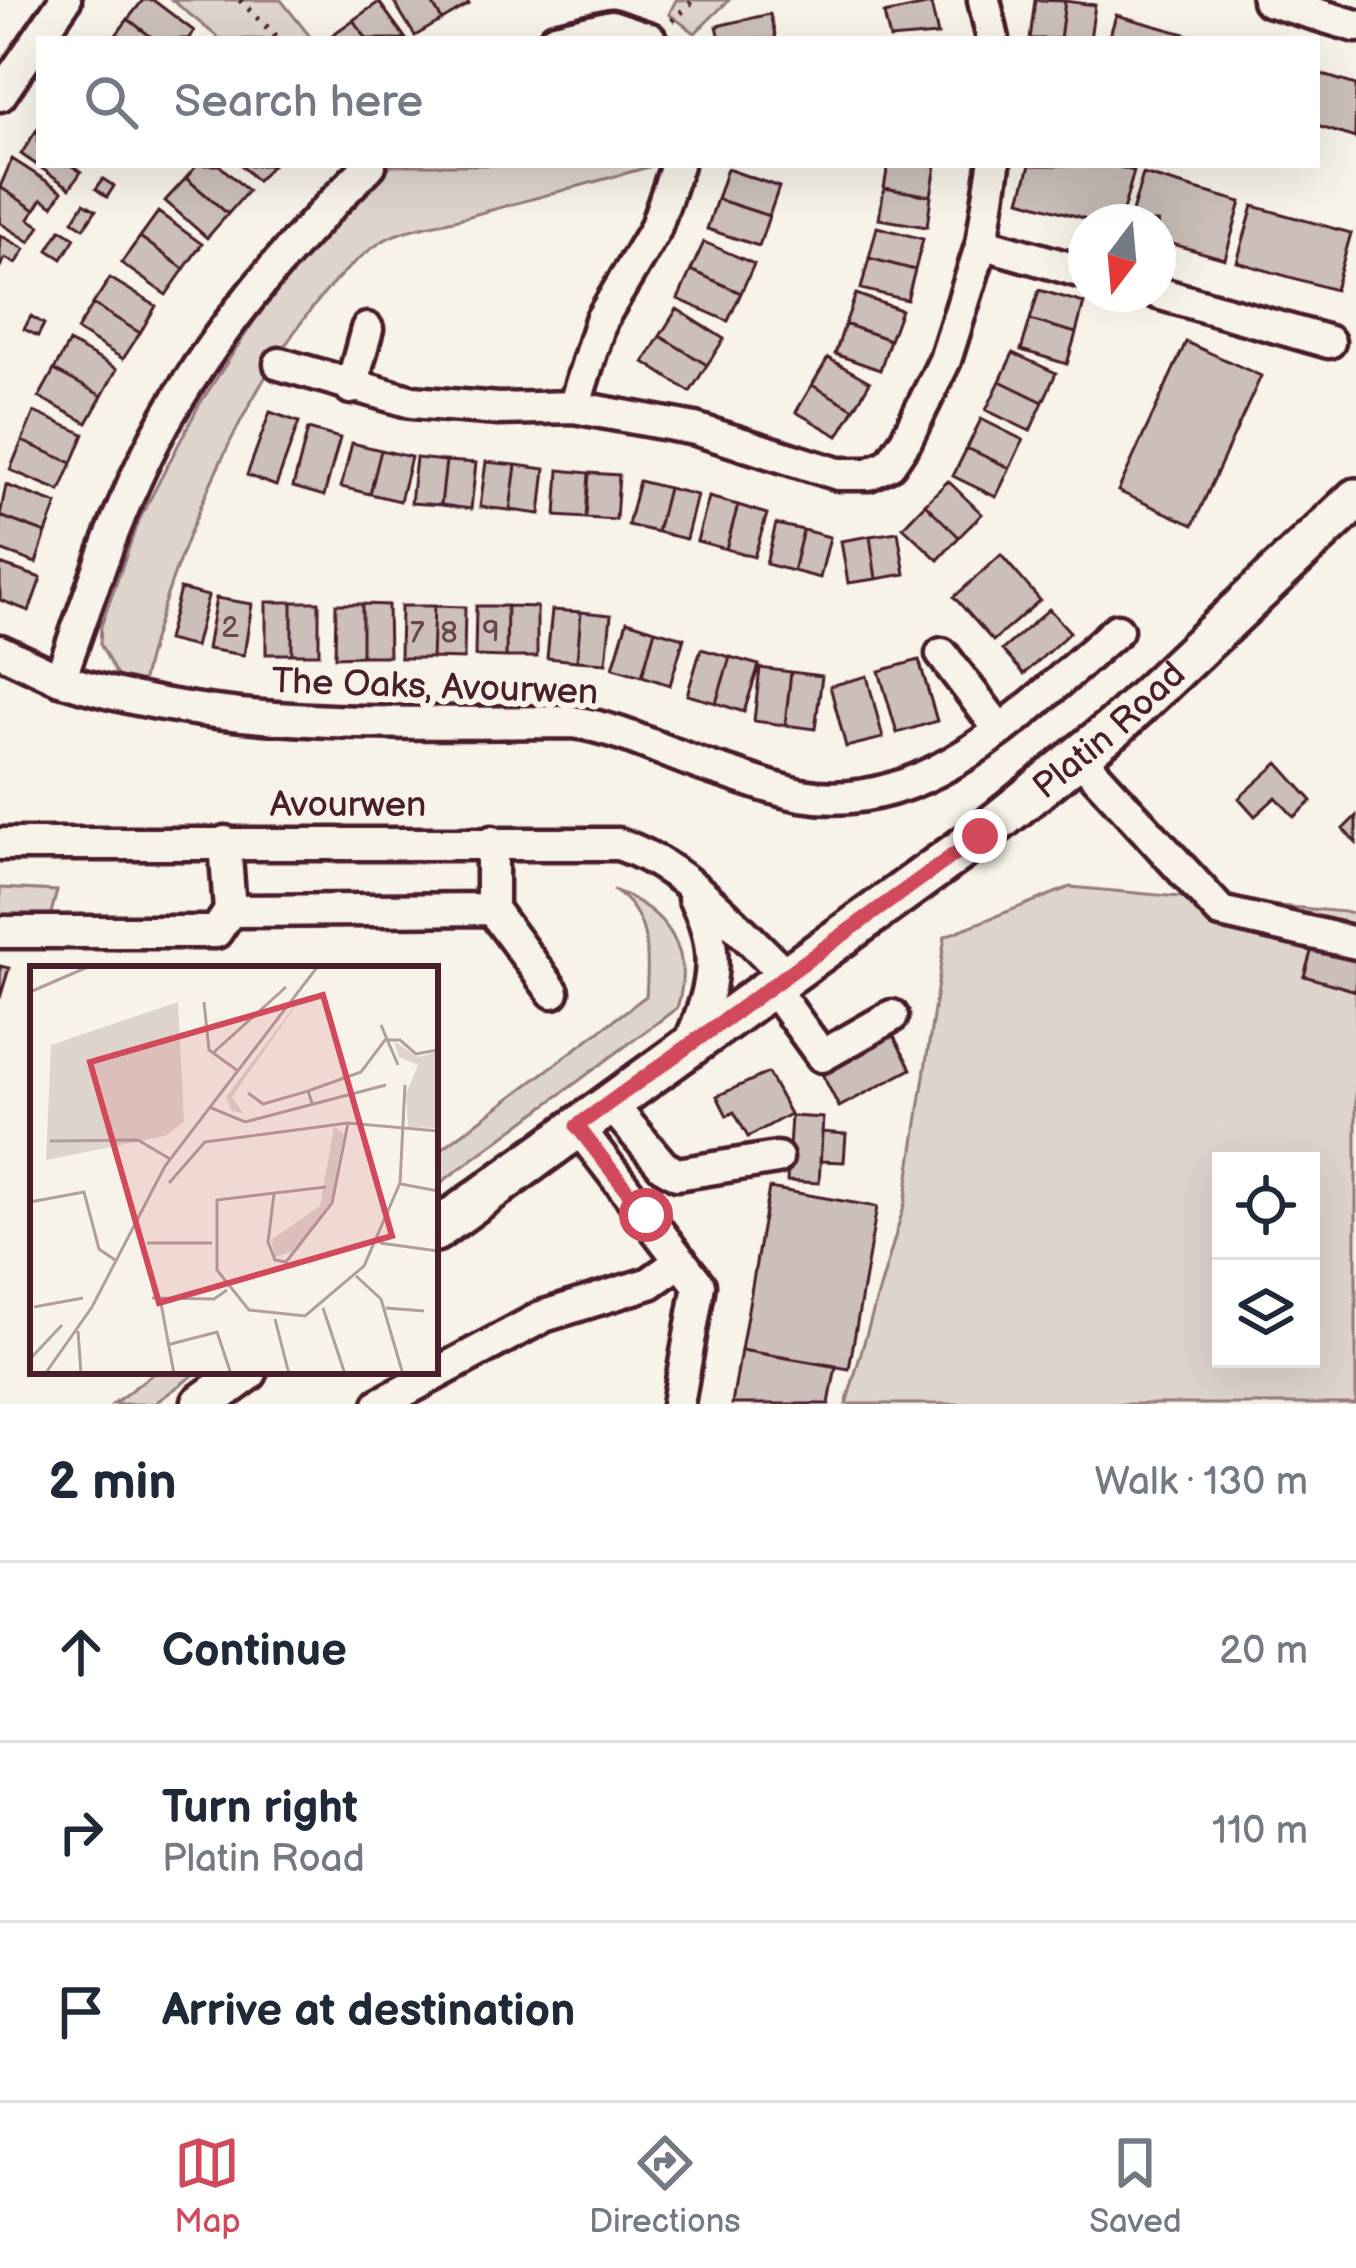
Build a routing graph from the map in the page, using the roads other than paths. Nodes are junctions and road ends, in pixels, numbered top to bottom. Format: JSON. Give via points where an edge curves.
{"nodes":[{"id":1,"x":65,"y":0,"type":"edge"},
{"id":2,"x":984,"y":0,"type":"edge"},
{"id":3,"x":1268,"y":0,"type":"edge"},
{"id":4,"x":1352,"y":16,"type":"edge"},
{"id":5,"x":40,"y":36,"type":"edge"},
{"id":6,"x":568,"y":36,"type":"edge"},
{"id":7,"x":641,"y":36,"type":"edge"},
{"id":8,"x":992,"y":36,"type":"edge"},
{"id":9,"x":36,"y":42,"type":"edge"},
{"id":10,"x":0,"y":94,"type":"edge"},
{"id":11,"x":367,"y":168,"type":"edge"},
{"id":12,"x":676,"y":168,"type":"edge"},
{"id":13,"x":994,"y":168,"type":"edge"},
{"id":14,"x":982,"y":243,"type":"junction"},
{"id":15,"x":1068,"y":268,"type":"edge"},
{"id":16,"x":1176,"y":298,"type":"edge"},
{"id":17,"x":367,"y":328,"type":"dead end"},
{"id":18,"x":1329,"y":342,"type":"dead end"},
{"id":19,"x":280,"y":364,"type":"dead end"},
{"id":20,"x":350,"y":388,"type":"junction"},
{"id":21,"x":574,"y":407,"type":"junction"},
{"id":22,"x":1356,"y":499,"type":"edge"},
{"id":23,"x":1117,"y":630,"type":"dead end"},
{"id":24,"x":0,"y":651,"type":"edge"},
{"id":25,"x":943,"y":654,"type":"dead end"},
{"id":26,"x":60,"y":679,"type":"junction"},
{"id":27,"x":1000,"y":730,"type":"junction"},
{"id":28,"x":1079,"y":757,"type":"junction"},
{"id":29,"x":225,"y":842,"type":"junction"},
{"id":30,"x":492,"y":842,"type":"junction"},
{"id":31,"x":0,"y":844,"type":"edge"},
{"id":32,"x":685,"y":883,"type":"junction"},
{"id":33,"x":492,"y":909,"type":"junction"},
{"id":34,"x":230,"y":910,"type":"junction"},
{"id":35,"x":5,"y":932,"type":"edge"},
{"id":36,"x":1356,"y":944,"type":"edge"},
{"id":37,"x":780,"y":982,"type":"junction"},
{"id":38,"x":553,"y":992,"type":"dead end"},
{"id":39,"x":892,"y":1016,"type":"dead end"},
{"id":40,"x":685,"y":1053,"type":"junction"},
{"id":41,"x":609,"y":1102,"type":"junction"},
{"id":42,"x":577,"y":1126,"type":"junction"},
{"id":43,"x":777,"y":1158,"type":"dead end"},
{"id":44,"x":438,"y":1230,"type":"edge"},
{"id":45,"x":681,"y":1261,"type":"junction"},
{"id":46,"x":438,"y":1373,"type":"edge"},
{"id":47,"x":243,"y":1374,"type":"edge"},
{"id":48,"x":436,"y":1374,"type":"edge"},
{"id":49,"x":202,"y":1404,"type":"edge"},
{"id":50,"x":380,"y":1404,"type":"edge"},
{"id":51,"x":678,"y":1404,"type":"edge"}],
"edges":[{"from":1,"to":5,"type":"street"},
{"from":2,"to":8,"type":"street"},
{"from":3,"to":4,"type":"street"},
{"from":6,"to":7,"type":"street","via":[[610,26]]},
{"from":9,"to":10,"type":"street"},
{"from":11,"to":26,"type":"street","via":[[270,270],[197,368],[119,517]]},
{"from":12,"to":21,"type":"street","via":[[655,229],[601,320]]},
{"from":13,"to":14,"type":"street"},
{"from":14,"to":15,"type":"street"},
{"from":14,"to":21,"type":"street","via":[[945,360],[906,440],[890,464],[869,474],[838,474],[695,429]]},
{"from":16,"to":18,"type":"street"},
{"from":17,"to":20,"type":"street"},
{"from":19,"to":20,"type":"street"},
{"from":20,"to":21,"type":"street","via":[[412,402]]},
{"from":22,"to":28,"type":"main road","name":"Platin Road"},
{"from":23,"to":27,"type":"street","name":"The Oaks, Avourwen"},
{"from":24,"to":26,"type":"street","name":"The Oaks, Avourwen"},
{"from":25,"to":27,"type":"street"},
{"from":26,"to":27,"type":"street","name":"The Oaks, Avourwen","via":[[119,698],[244,719],[612,728],[802,795],[892,789]]},
{"from":28,"to":36,"type":"street","via":[[1221,912]]},
{"from":28,"to":37,"type":"main road","name":"Platin Road"},
{"from":29,"to":30,"type":"street","name":"Avourwen"},
{"from":29,"to":31,"type":"street","name":"Avourwen"},
{"from":29,"to":34,"type":"street"},
{"from":30,"to":32,"type":"street","name":"Avourwen","via":[[618,844]]},
{"from":30,"to":33,"type":"street"},
{"from":32,"to":37,"type":"street","name":"Avourwen"},
{"from":32,"to":40,"type":"street","via":[[709,931],[715,972]]},
{"from":33,"to":34,"type":"street"},
{"from":33,"to":38,"type":"street"},
{"from":34,"to":35,"type":"street","via":[[216,932]]},
{"from":37,"to":39,"type":"street","name":"Avourwen","via":[[822,1056]]},
{"from":37,"to":40,"type":"main road","name":"Platin Road"},
{"from":40,"to":41,"type":"main road","name":"Platin Road"},
{"from":41,"to":42,"type":"main road","name":"Platin Road"},
{"from":41,"to":43,"type":"street","via":[[677,1174]]},
{"from":42,"to":44,"type":"main road","name":"Platin Road"},
{"from":42,"to":45,"type":"street"},
{"from":45,"to":46,"type":"street","via":[[650,1283],[544,1316]]},
{"from":45,"to":51,"type":"street","via":[[699,1285]]},
{"from":47,"to":49,"type":"main road"},
{"from":48,"to":50,"type":"street"}]}
